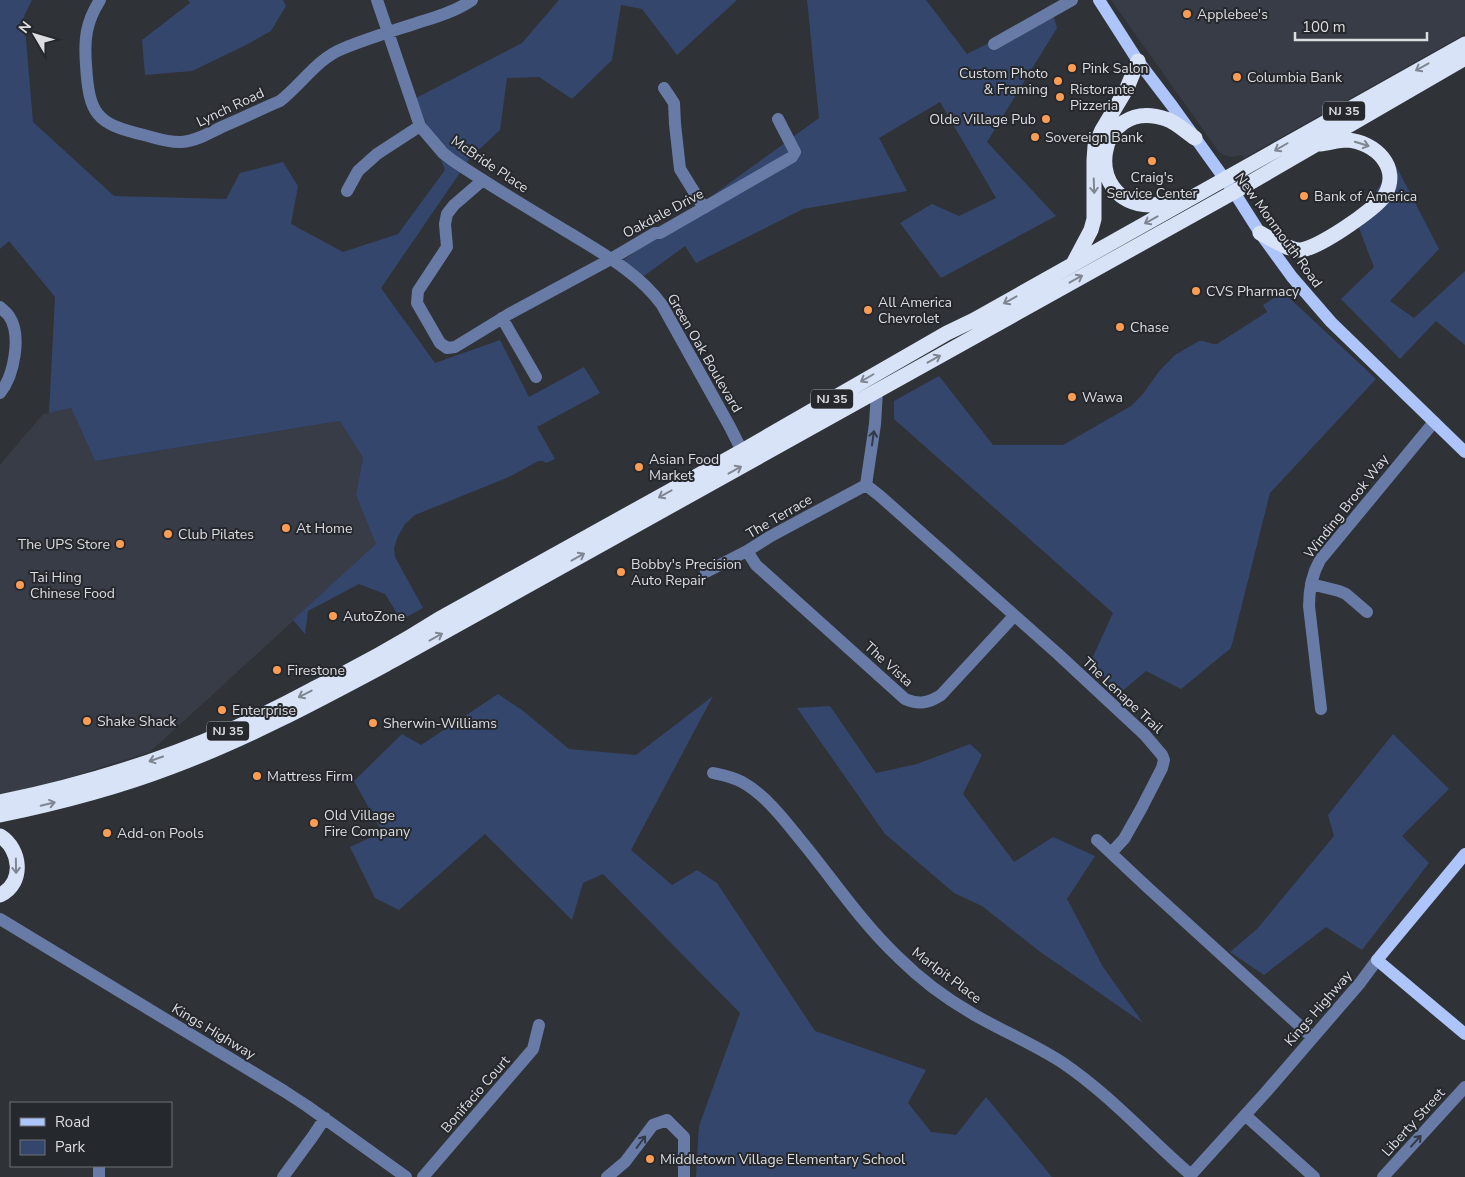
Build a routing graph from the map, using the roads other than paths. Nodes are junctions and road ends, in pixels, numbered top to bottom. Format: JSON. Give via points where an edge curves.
{"nodes":[{"id":1,"x":100,"y":0,"type":"edge"},
{"id":2,"x":377,"y":0,"type":"edge"},
{"id":3,"x":472,"y":0,"type":"edge"},
{"id":4,"x":1072,"y":0,"type":"edge"},
{"id":5,"x":1099,"y":0,"type":"edge"},
{"id":6,"x":388,"y":33,"type":"junction"},
{"id":7,"x":994,"y":44,"type":"dead end"},
{"id":8,"x":1465,"y":44,"type":"edge"},
{"id":9,"x":1465,"y":58,"type":"edge"},
{"id":10,"x":1138,"y":61,"type":"junction"},
{"id":11,"x":664,"y":88,"type":"dead end"},
{"id":12,"x":778,"y":118,"type":"dead end"},
{"id":13,"x":420,"y":126,"type":"junction"},
{"id":14,"x":1195,"y":138,"type":"junction"},
{"id":15,"x":1314,"y":145,"type":"junction"},
{"id":16,"x":1224,"y":178,"type":"junction"},
{"id":17,"x":483,"y":180,"type":"junction"},
{"id":18,"x":347,"y":191,"type":"dead end"},
{"id":19,"x":1234,"y":192,"type":"junction"},
{"id":20,"x":1186,"y":200,"type":"junction"},
{"id":21,"x":704,"y":208,"type":"junction"},
{"id":22,"x":1260,"y":233,"type":"junction"},
{"id":23,"x":611,"y":259,"type":"junction"},
{"id":24,"x":1073,"y":264,"type":"junction"},
{"id":25,"x":0,"y":308,"type":"edge"},
{"id":26,"x":505,"y":316,"type":"junction"},
{"id":27,"x":536,"y":377,"type":"dead end"},
{"id":28,"x":877,"y":391,"type":"junction"},
{"id":29,"x":0,"y":392,"type":"edge"},
{"id":30,"x":1434,"y":422,"type":"junction"},
{"id":31,"x":742,"y":451,"type":"junction"},
{"id":32,"x":1465,"y":452,"type":"edge"},
{"id":33,"x":866,"y":485,"type":"junction"},
{"id":34,"x":747,"y":551,"type":"junction"},
{"id":35,"x":706,"y":572,"type":"dead end"},
{"id":36,"x":1311,"y":584,"type":"junction"},
{"id":37,"x":1367,"y":612,"type":"dead end"},
{"id":38,"x":1014,"y":616,"type":"junction"},
{"id":39,"x":1321,"y":709,"type":"dead end"},
{"id":40,"x":713,"y":772,"type":"dead end"},
{"id":41,"x":0,"y":802,"type":"edge"},
{"id":42,"x":0,"y":815,"type":"edge"},
{"id":43,"x":0,"y":836,"type":"edge"},
{"id":44,"x":1097,"y":840,"type":"dead end"},
{"id":45,"x":1111,"y":853,"type":"junction"},
{"id":46,"x":1465,"y":854,"type":"edge"},
{"id":47,"x":0,"y":894,"type":"edge"},
{"id":48,"x":0,"y":919,"type":"edge"},
{"id":49,"x":1377,"y":960,"type":"junction"},
{"id":50,"x":539,"y":1025,"type":"dead end"},
{"id":51,"x":1465,"y":1034,"type":"edge"},
{"id":52,"x":1312,"y":1037,"type":"junction"},
{"id":53,"x":1465,"y":1086,"type":"edge"},
{"id":54,"x":1245,"y":1115,"type":"junction"},
{"id":55,"x":324,"y":1118,"type":"junction"},
{"id":56,"x":1190,"y":1176,"type":"edge"},
{"id":57,"x":283,"y":1177,"type":"edge"},
{"id":58,"x":406,"y":1177,"type":"edge"},
{"id":59,"x":423,"y":1177,"type":"edge"},
{"id":60,"x":607,"y":1177,"type":"edge"},
{"id":61,"x":684,"y":1177,"type":"edge"},
{"id":62,"x":1314,"y":1177,"type":"edge"},
{"id":63,"x":1383,"y":1177,"type":"edge"}],
"edges":[{"from":1,"to":6,"type":"street","name":"Lynch Road","via":[[89,23],[85,42],[88,89],[94,107],[105,121],[122,130],[175,142],[199,138],[280,101],[332,54]]},
{"from":2,"to":6,"type":"street","name":"McBride Place"},
{"from":3,"to":6,"type":"street","name":"Lynch Road","via":[[452,11]]},
{"from":4,"to":7,"type":"street"},
{"from":5,"to":10,"type":"main road","name":"New Monmouth Road"},
{"from":6,"to":13,"type":"street","name":"McBride Place"},
{"from":8,"to":16,"type":"highway","number":"NJ 35","one_way":true},
{"from":9,"to":15,"type":"highway","number":"NJ 35"},
{"from":10,"to":14,"type":"main road","name":"New Monmouth Road"},
{"from":10,"to":24,"type":"highway","one_way":true,"via":[[1095,146],[1094,219]]},
{"from":11,"to":21,"type":"street","via":[[674,103],[680,168]]},
{"from":12,"to":21,"type":"street","name":"Oakdale Drive","via":[[795,152],[792,157]]},
{"from":13,"to":17,"type":"street","name":"McBride Place","via":[[443,153]]},
{"from":13,"to":18,"type":"street","via":[[377,154],[358,171]]},
{"from":14,"to":16,"type":"main road","name":"New Monmouth Road"},
{"from":14,"to":20,"type":"highway","via":[[1167,119],[1136,116],[1113,133],[1104,156],[1112,184],[1126,198],[1150,205]]},
{"from":15,"to":19,"type":"highway","number":"NJ 35"},
{"from":15,"to":22,"type":"highway","one_way":true,"via":[[1347,140],[1376,150],[1388,168],[1389,184],[1383,198],[1348,226],[1305,249],[1282,245]]},
{"from":16,"to":19,"type":"main road","name":"New Monmouth Road"},
{"from":16,"to":20,"type":"highway","number":"NJ 35"},
{"from":17,"to":23,"type":"street","name":"McBride Place"},
{"from":17,"to":26,"type":"street","name":"Oakdale Drive","via":[[447,214],[447,247],[418,291],[417,303],[440,343],[447,348],[455,347]]},
{"from":19,"to":22,"type":"main road","name":"New Monmouth Road"},
{"from":28,"to":19,"type":"highway","number":"NJ 35","one_way":true},
{"from":20,"to":24,"type":"highway","number":"NJ 35","one_way":true},
{"from":21,"to":23,"type":"street","name":"Oakdale Drive"},
{"from":22,"to":30,"type":"main road","name":"New Monmouth Road","via":[[1292,277],[1326,315]]},
{"from":23,"to":26,"type":"street","name":"Oakdale Drive"},
{"from":23,"to":31,"type":"street","name":"Green Oak Boulevard","via":[[643,283],[662,305]]},
{"from":24,"to":31,"type":"highway","number":"NJ 35","one_way":true},
{"from":25,"to":29,"type":"street","via":[[10,316],[15,345],[13,365]]},
{"from":26,"to":27,"type":"street"},
{"from":33,"to":28,"type":"street","one_way":true},
{"from":42,"to":28,"type":"highway","number":"NJ 35","one_way":true,"via":[[68,800],[150,774],[267,726],[394,660]]},
{"from":30,"to":32,"type":"main road","name":"New Monmouth Road"},
{"from":30,"to":36,"type":"street","name":"Winding Brook Way","via":[[1320,560]]},
{"from":31,"to":41,"type":"highway","number":"NJ 35","one_way":true,"via":[[351,671],[250,721],[116,773]]},
{"from":33,"to":34,"type":"street","name":"The Terrace"},
{"from":33,"to":38,"type":"street","name":"The Lenape Trail"},
{"from":34,"to":35,"type":"street","name":"The Terrace"},
{"from":34,"to":38,"type":"street","name":"The Vista","via":[[756,565],[910,701],[926,703],[941,696]]},
{"from":36,"to":37,"type":"street","via":[[1346,594]]},
{"from":36,"to":39,"type":"street","name":"Winding Brook Way","via":[[1309,606]]},
{"from":38,"to":45,"type":"street","name":"The Lenape Trail","via":[[1146,735],[1162,754],[1163,764],[1153,785],[1124,839]]},
{"from":40,"to":56,"type":"street","name":"Marlpit Place","via":[[743,782],[772,807],[873,931],[924,980],[973,1014],[1061,1062],[1087,1080]]},
{"from":43,"to":47,"type":"highway","one_way":true,"via":[[12,848],[18,865],[14,881]]},
{"from":44,"to":45,"type":"street"},
{"from":45,"to":52,"type":"street"},
{"from":46,"to":49,"type":"main road","name":"Kings Highway"},
{"from":48,"to":55,"type":"street","name":"Kings Highway"},
{"from":49,"to":51,"type":"main road"},
{"from":49,"to":52,"type":"street","name":"Kings Highway"},
{"from":50,"to":59,"type":"street","name":"Bonifacio Court","via":[[533,1050]]},
{"from":52,"to":54,"type":"street","name":"Kings Highway"},
{"from":63,"to":53,"type":"street","name":"Liberty Street","one_way":true},
{"from":54,"to":56,"type":"street","name":"Kings Highway"},
{"from":54,"to":62,"type":"street"},
{"from":55,"to":57,"type":"street"},
{"from":55,"to":58,"type":"street","name":"Kings Highway"},
{"from":60,"to":61,"type":"street","one_way":true,"via":[[625,1162],[653,1125],[667,1120],[684,1137]]}]}
